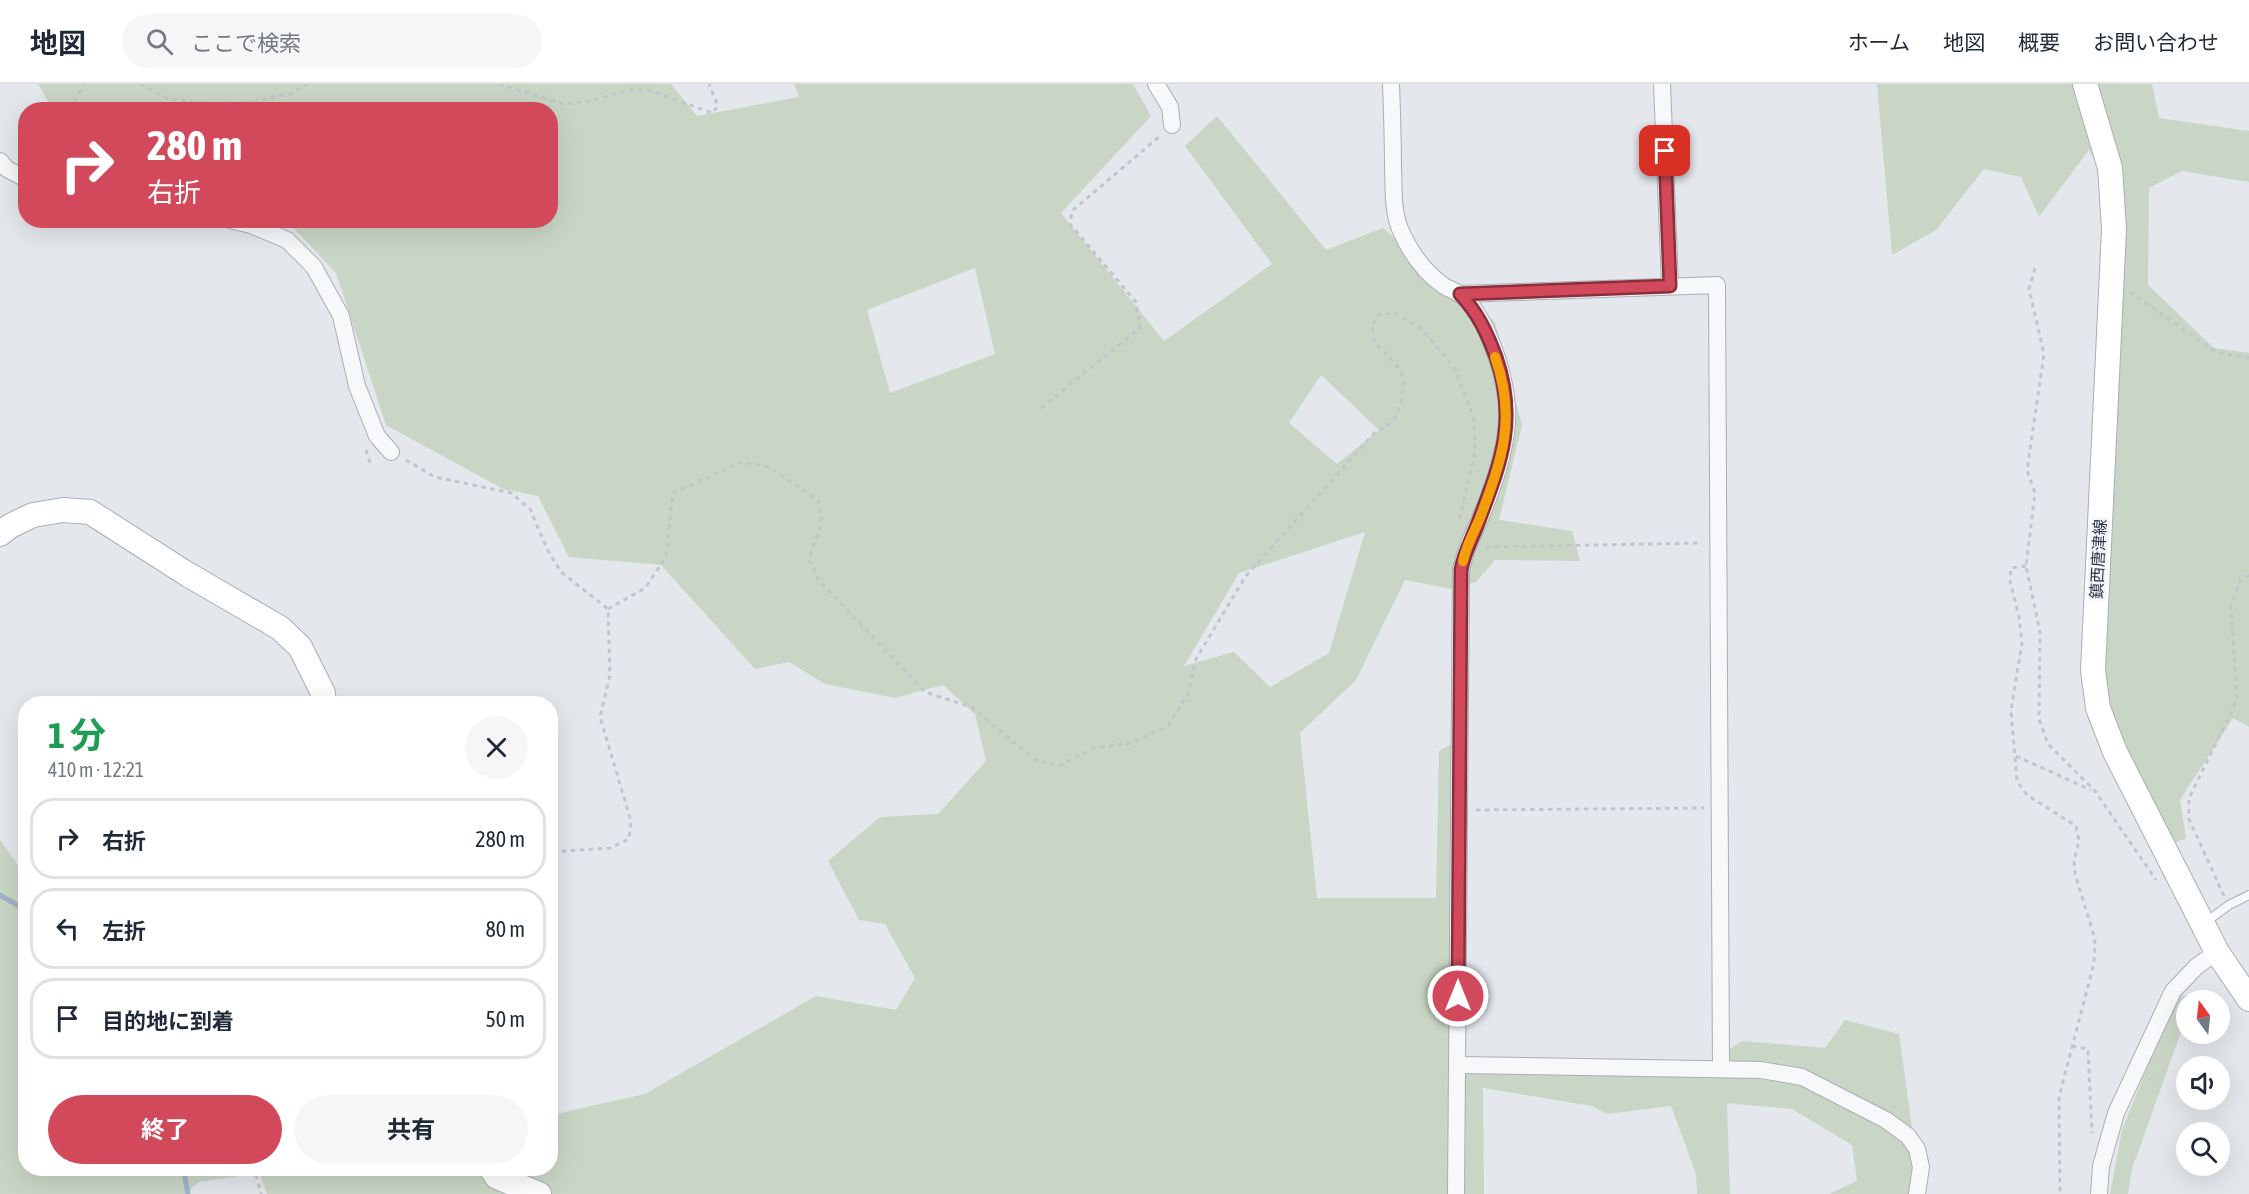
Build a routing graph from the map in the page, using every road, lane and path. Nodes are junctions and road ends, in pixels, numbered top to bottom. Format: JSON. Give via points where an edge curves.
{"nodes":[{"id":1,"x":84,"y":84,"type":"edge"},
{"id":2,"x":140,"y":84,"type":"edge"},
{"id":3,"x":308,"y":84,"type":"edge"},
{"id":4,"x":499,"y":84,"type":"edge"},
{"id":5,"x":709,"y":84,"type":"edge"},
{"id":6,"x":1156,"y":84,"type":"edge"},
{"id":7,"x":1391,"y":84,"type":"edge"},
{"id":8,"x":1662,"y":84,"type":"edge"},
{"id":9,"x":2085,"y":84,"type":"edge"},
{"id":10,"x":76,"y":102,"type":"edge"},
{"id":11,"x":198,"y":102,"type":"edge"},
{"id":12,"x":254,"y":102,"type":"edge"},
{"id":13,"x":557,"y":102,"type":"edge"},
{"id":14,"x":558,"y":102,"type":"edge"},
{"id":15,"x":1172,"y":125,"type":"joint"},
{"id":16,"x":0,"y":161,"type":"edge"},
{"id":17,"x":18,"y":175,"type":"edge"},
{"id":18,"x":258,"y":228,"type":"edge"},
{"id":19,"x":2035,"y":268,"type":"dead end"},
{"id":20,"x":1670,"y":286,"type":"junction"},
{"id":21,"x":2111,"y":288,"type":"junction"},
{"id":22,"x":1460,"y":294,"type":"junction"},
{"id":23,"x":2249,"y":358,"type":"edge"},
{"id":24,"x":1041,"y":408,"type":"dead end"},
{"id":25,"x":391,"y":452,"type":"joint"},
{"id":26,"x":1459,"y":522,"type":"dead end"},
{"id":27,"x":0,"y":534,"type":"edge"},
{"id":28,"x":1718,"y":543,"type":"junction"},
{"id":29,"x":1465,"y":551,"type":"junction"},
{"id":30,"x":2026,"y":566,"type":"junction"},
{"id":31,"x":2249,"y":575,"type":"edge"},
{"id":32,"x":608,"y":609,"type":"junction"},
{"id":33,"x":323,"y":696,"type":"edge"},
{"id":34,"x":2016,"y":756,"type":"junction"},
{"id":35,"x":2095,"y":791,"type":"junction"},
{"id":36,"x":1719,"y":808,"type":"junction"},
{"id":37,"x":1460,"y":811,"type":"junction"},
{"id":38,"x":558,"y":851,"type":"edge"},
{"id":39,"x":2160,"y":887,"type":"dead end"},
{"id":40,"x":2249,"y":895,"type":"edge"},
{"id":41,"x":2229,"y":905,"type":"junction"},
{"id":42,"x":2203,"y":924,"type":"junction"},
{"id":43,"x":2217,"y":952,"type":"junction"},
{"id":44,"x":2249,"y":999,"type":"edge"},
{"id":45,"x":2072,"y":1046,"type":"junction"},
{"id":46,"x":1458,"y":1065,"type":"junction"},
{"id":47,"x":1721,"y":1069,"type":"junction"},
{"id":48,"x":2092,"y":1137,"type":"dead end"},
{"id":49,"x":256,"y":1176,"type":"edge"},
{"id":50,"x":496,"y":1176,"type":"edge"},
{"id":51,"x":261,"y":1194,"type":"edge"},
{"id":52,"x":538,"y":1194,"type":"edge"},
{"id":53,"x":1456,"y":1194,"type":"edge"},
{"id":54,"x":1917,"y":1194,"type":"edge"},
{"id":55,"x":2058,"y":1194,"type":"edge"},
{"id":56,"x":2099,"y":1194,"type":"edge"}],
"edges":[{"from":1,"to":10,"type":"path"},
{"from":2,"to":11,"type":"path","via":[[169,99]]},
{"from":3,"to":12,"type":"path","via":[[292,93]]},
{"from":4,"to":13,"type":"path"},
{"from":5,"to":14,"type":"path","via":[[718,106],[712,113],[649,90]]},
{"from":6,"to":15,"type":"street","via":[[1170,107]]},
{"from":7,"to":22,"type":"street","via":[[1394,204],[1400,228],[1419,263],[1443,285]]},
{"from":8,"to":20,"type":"street"},
{"from":9,"to":21,"type":"main road","name":"鎮西唐津線","via":[[2110,168],[2114,230]]},
{"from":15,"to":24,"type":"path","via":[[1072,212],[1070,224],[1136,302],[1140,328]]},
{"from":16,"to":17,"type":"street"},
{"from":18,"to":25,"type":"street","via":[[287,240],[314,267],[341,316],[357,386],[377,436]]},
{"from":19,"to":30,"type":"path","via":[[2029,289],[2044,354],[2027,470],[2035,493]]},
{"from":20,"to":22,"type":"street"},
{"from":20,"to":28,"type":"street","via":[[1717,285]]},
{"from":21,"to":23,"type":"path","via":[[2133,292],[2215,352]]},
{"from":21,"to":42,"type":"main road","name":"鎮西唐津線","via":[[2093,670],[2098,708],[2115,752]]},
{"from":22,"to":29,"type":"street","via":[[1488,334],[1503,378],[1507,407],[1506,434],[1494,480]]},
{"from":25,"to":32,"type":"path","via":[[435,477],[511,493],[530,508],[561,572]]},
{"from":26,"to":32,"type":"path","via":[[1475,452],[1474,419],[1455,369],[1422,329],[1395,313],[1377,315],[1372,326],[1374,344],[1402,371],[1404,393],[1394,421],[1375,432],[1245,577],[1196,659],[1188,694],[1168,726],[1132,743],[1094,748],[1059,766],[1037,761],[971,707],[925,692],[818,579],[809,558],[822,523],[818,500],[769,467],[742,462],[674,493],[666,557],[645,588]]},
{"from":27,"to":33,"type":"main road","via":[[33,515],[63,510],[90,512],[280,628],[300,647]]},
{"from":28,"to":29,"type":"path","via":[[1495,545]]},
{"from":28,"to":36,"type":"street"},
{"from":29,"to":37,"type":"street","via":[[1461,570]]},
{"from":30,"to":34,"type":"path","via":[[2011,568],[2010,581],[2022,643],[2011,710]]},
{"from":30,"to":35,"type":"path","via":[[2040,632],[2039,719],[2048,744]]},
{"from":31,"to":41,"type":"path","via":[[2240,582],[2231,607],[2237,700],[2189,798],[2189,819]]},
{"from":32,"to":38,"type":"path","via":[[610,675],[600,717],[631,821],[628,839],[610,848]]},
{"from":34,"to":35,"type":"path"},
{"from":34,"to":45,"type":"path","via":[[2017,781],[2028,795],[2076,826],[2078,834],[2075,874],[2095,939],[2095,955]]},
{"from":35,"to":39,"type":"path"},
{"from":36,"to":37,"type":"path"},
{"from":36,"to":47,"type":"street"},
{"from":37,"to":46,"type":"street"},
{"from":40,"to":41,"type":"lane"},
{"from":41,"to":42,"type":"lane"},
{"from":42,"to":43,"type":"main road","name":"鎮西唐津線"},
{"from":43,"to":44,"type":"main road","name":"鎮西唐津線"},
{"from":43,"to":56,"type":"street","via":[[2173,991],[2116,1113],[2101,1166]]},
{"from":45,"to":48,"type":"path","via":[[2088,1049]]},
{"from":45,"to":55,"type":"path","via":[[2060,1097]]},
{"from":46,"to":47,"type":"street"},
{"from":46,"to":53,"type":"street"},
{"from":47,"to":54,"type":"street","via":[[1802,1077],[1886,1120],[1908,1136],[1917,1149],[1921,1167]]},
{"from":49,"to":51,"type":"path"},
{"from":50,"to":52,"type":"main road"}]}
